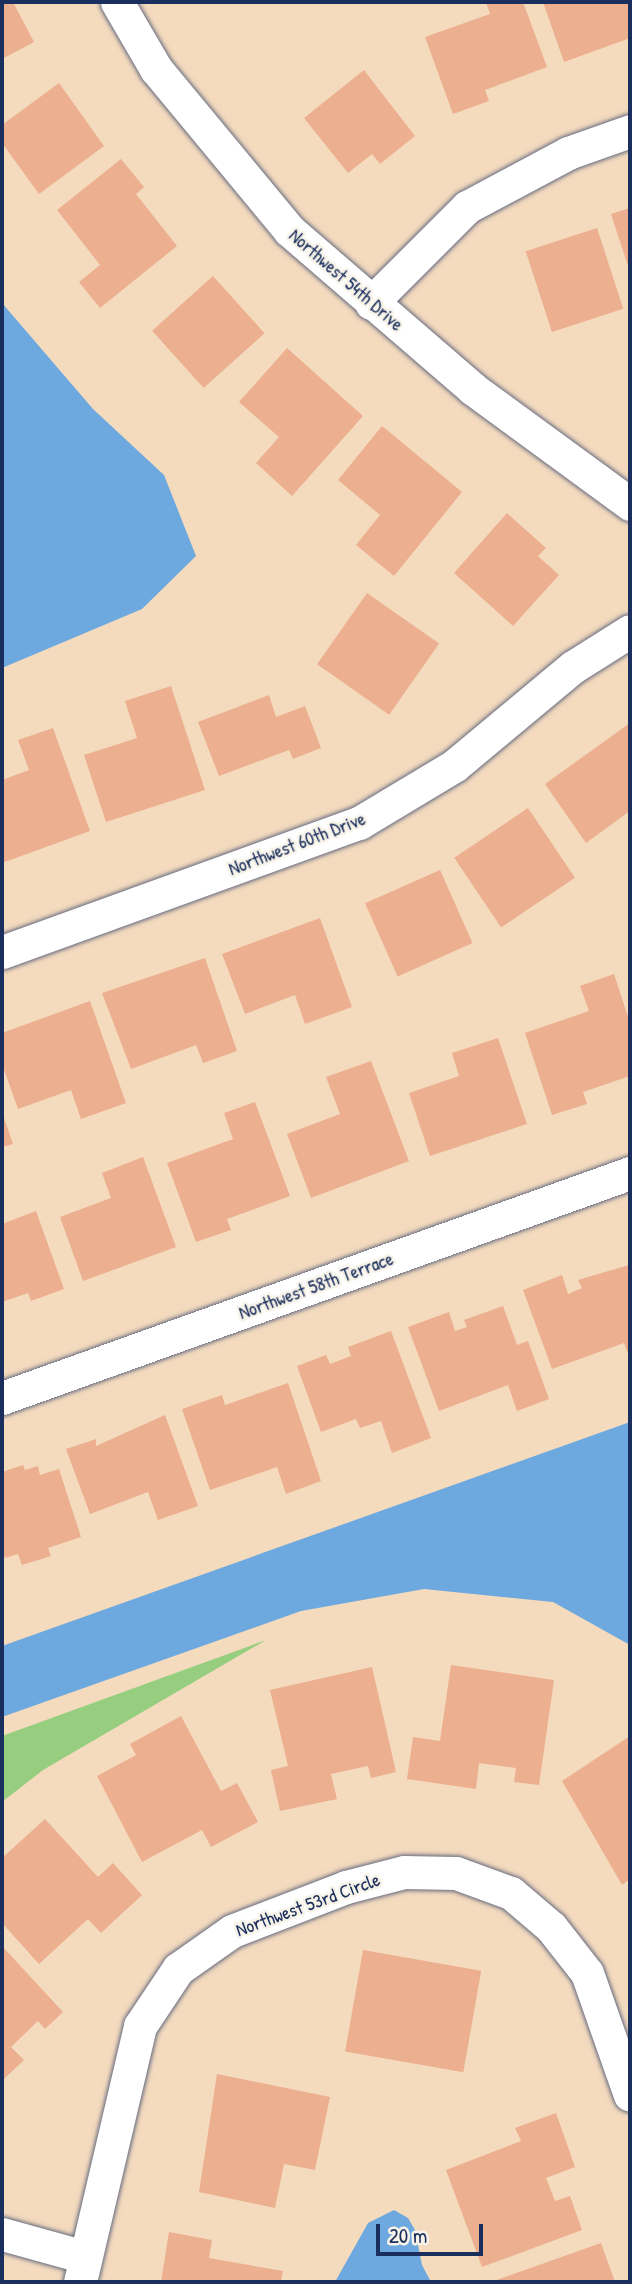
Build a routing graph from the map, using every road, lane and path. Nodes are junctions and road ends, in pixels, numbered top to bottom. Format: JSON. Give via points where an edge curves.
{"nodes":[{"id":1,"x":117,"y":2,"type":"edge"},
{"id":2,"x":630,"y":131,"type":"edge"},
{"id":3,"x":371,"y":303,"type":"junction"},
{"id":4,"x":630,"y":504,"type":"edge"},
{"id":5,"x":630,"y":631,"type":"edge"},
{"id":6,"x":2,"y":952,"type":"edge"},
{"id":7,"x":630,"y":1173,"type":"edge"},
{"id":8,"x":2,"y":1398,"type":"edge"},
{"id":9,"x":630,"y":2095,"type":"edge"},
{"id":10,"x":2,"y":2234,"type":"edge"},
{"id":11,"x":82,"y":2269,"type":"edge"}],
"edges":[{"from":1,"to":3,"type":"street","name":"Northwest 54th Drive","via":[[156,69],[289,230]]},
{"from":2,"to":3,"type":"street","via":[[568,153],[467,207]]},
{"from":3,"to":4,"type":"street","name":"Northwest 54th Drive","via":[[473,389]]},
{"from":5,"to":6,"type":"street","name":"Northwest 60th Drive","via":[[573,667],[454,766],[359,823]]},
{"from":7,"to":8,"type":"street","name":"Northwest 58th Terrace"},
{"from":9,"to":11,"type":"street","name":"Northwest 53rd Circle","via":[[587,1973],[551,1927],[511,1893],[456,1873],[404,1872],[346,1887],[232,1931],[178,1969],[140,2025]]},
{"from":10,"to":11,"type":"street","name":"Northwest 53rd Circle"}]}
